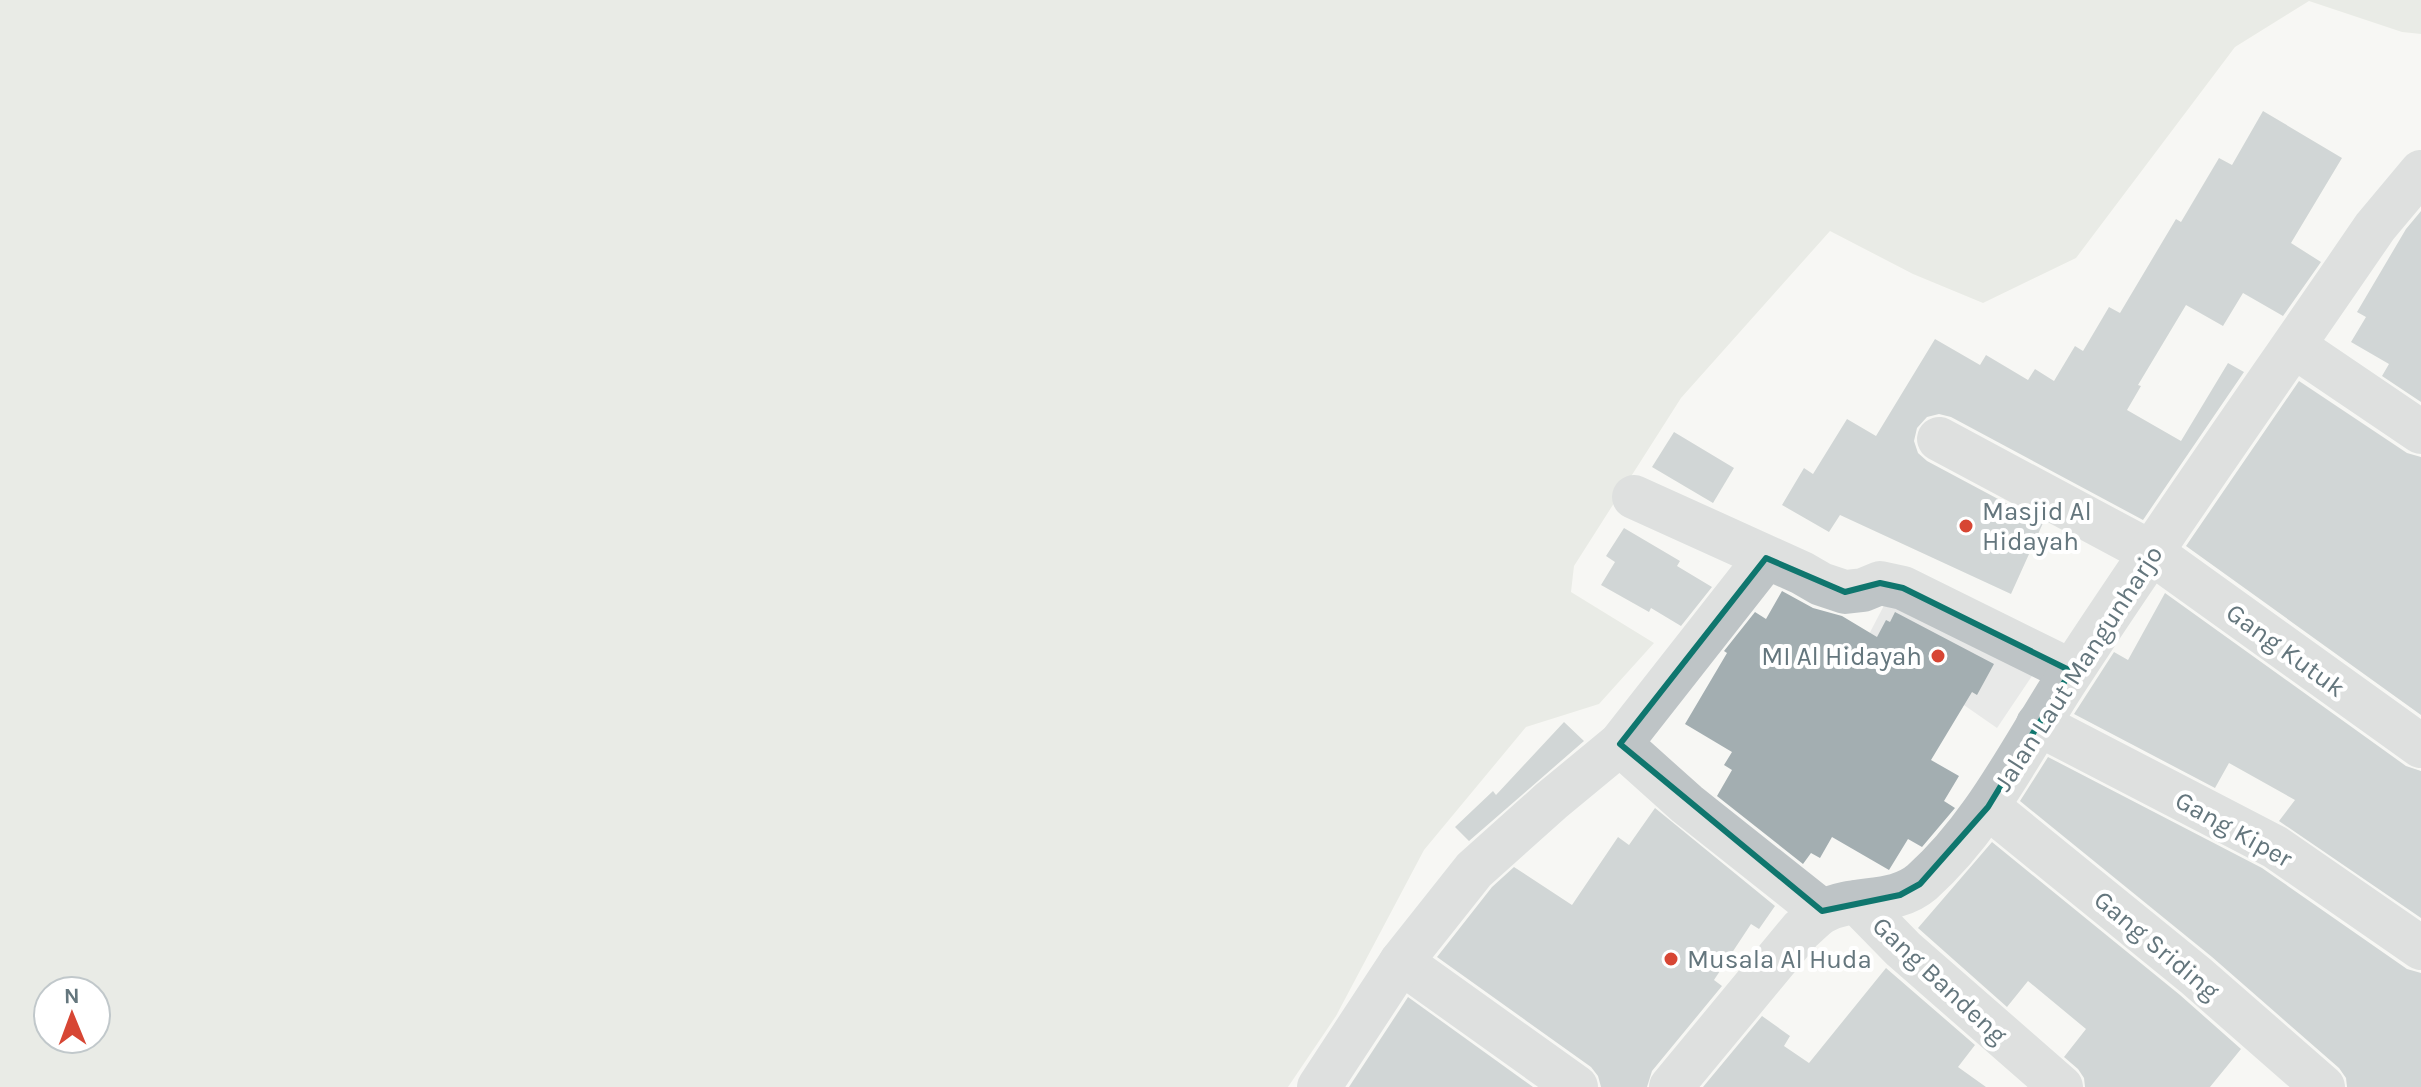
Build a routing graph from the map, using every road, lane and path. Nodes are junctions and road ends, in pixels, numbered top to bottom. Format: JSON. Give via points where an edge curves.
{"nodes":[{"id":1,"x":2421,"y":172,"type":"edge"},
{"id":2,"x":2294,"y":346,"type":"junction"},
{"id":3,"x":2421,"y":432,"type":"edge"},
{"id":4,"x":1939,"y":439,"type":"dead end"},
{"id":5,"x":1634,"y":497,"type":"dead end"},
{"id":6,"x":2152,"y":553,"type":"junction"},
{"id":7,"x":1766,"y":558,"type":"junction"},
{"id":8,"x":2071,"y":671,"type":"junction"},
{"id":9,"x":2038,"y":724,"type":"junction"},
{"id":10,"x":1620,"y":744,"type":"junction"},
{"id":11,"x":2421,"y":746,"type":"edge"},
{"id":12,"x":1988,"y":807,"type":"junction"},
{"id":13,"x":1840,"y":907,"type":"junction"},
{"id":14,"x":2421,"y":948,"type":"edge"},
{"id":15,"x":1401,"y":962,"type":"junction"},
{"id":16,"x":1319,"y":1087,"type":"edge"},
{"id":17,"x":1576,"y":1087,"type":"edge"},
{"id":18,"x":1671,"y":1087,"type":"edge"},
{"id":19,"x":2061,"y":1087,"type":"edge"},
{"id":20,"x":2323,"y":1087,"type":"edge"}],
"edges":[{"from":1,"to":2,"type":"street","name":"Jalan Laut Mangunharjo","via":[[2375,227]]},
{"from":2,"to":3,"type":"street"},
{"from":2,"to":6,"type":"street","name":"Jalan Laut Mangunharjo"},
{"from":4,"to":6,"type":"street","name":"Gang Kutuk"},
{"from":5,"to":7,"type":"street"},
{"from":6,"to":8,"type":"street","name":"Jalan Laut Mangunharjo"},
{"from":6,"to":11,"type":"street","name":"Gang Kutuk"},
{"from":7,"to":8,"type":"street","via":[[1845,592],[1880,583],[1903,588]]},
{"from":7,"to":10,"type":"street"},
{"from":8,"to":9,"type":"street","name":"Jalan Laut Mangunharjo"},
{"from":9,"to":12,"type":"street","name":"Jalan Laut Mangunharjo"},
{"from":9,"to":14,"type":"street","name":"Gang Kiper","via":[[2275,847]]},
{"from":10,"to":13,"type":"street","name":"Gang Bandeng","via":[[1687,804]]},
{"from":10,"to":15,"type":"street","via":[[1474,870]]},
{"from":12,"to":13,"type":"street","name":"Jalan Laut Mangunharjo","via":[[1920,884],[1900,895]]},
{"from":12,"to":20,"type":"street","name":"Gang Sriding"},
{"from":13,"to":18,"type":"street","via":[[1801,930]]},
{"from":13,"to":19,"type":"street","name":"Gang Bandeng","via":[[1903,949]]},
{"from":15,"to":16,"type":"street"},
{"from":15,"to":17,"type":"street"}]}
